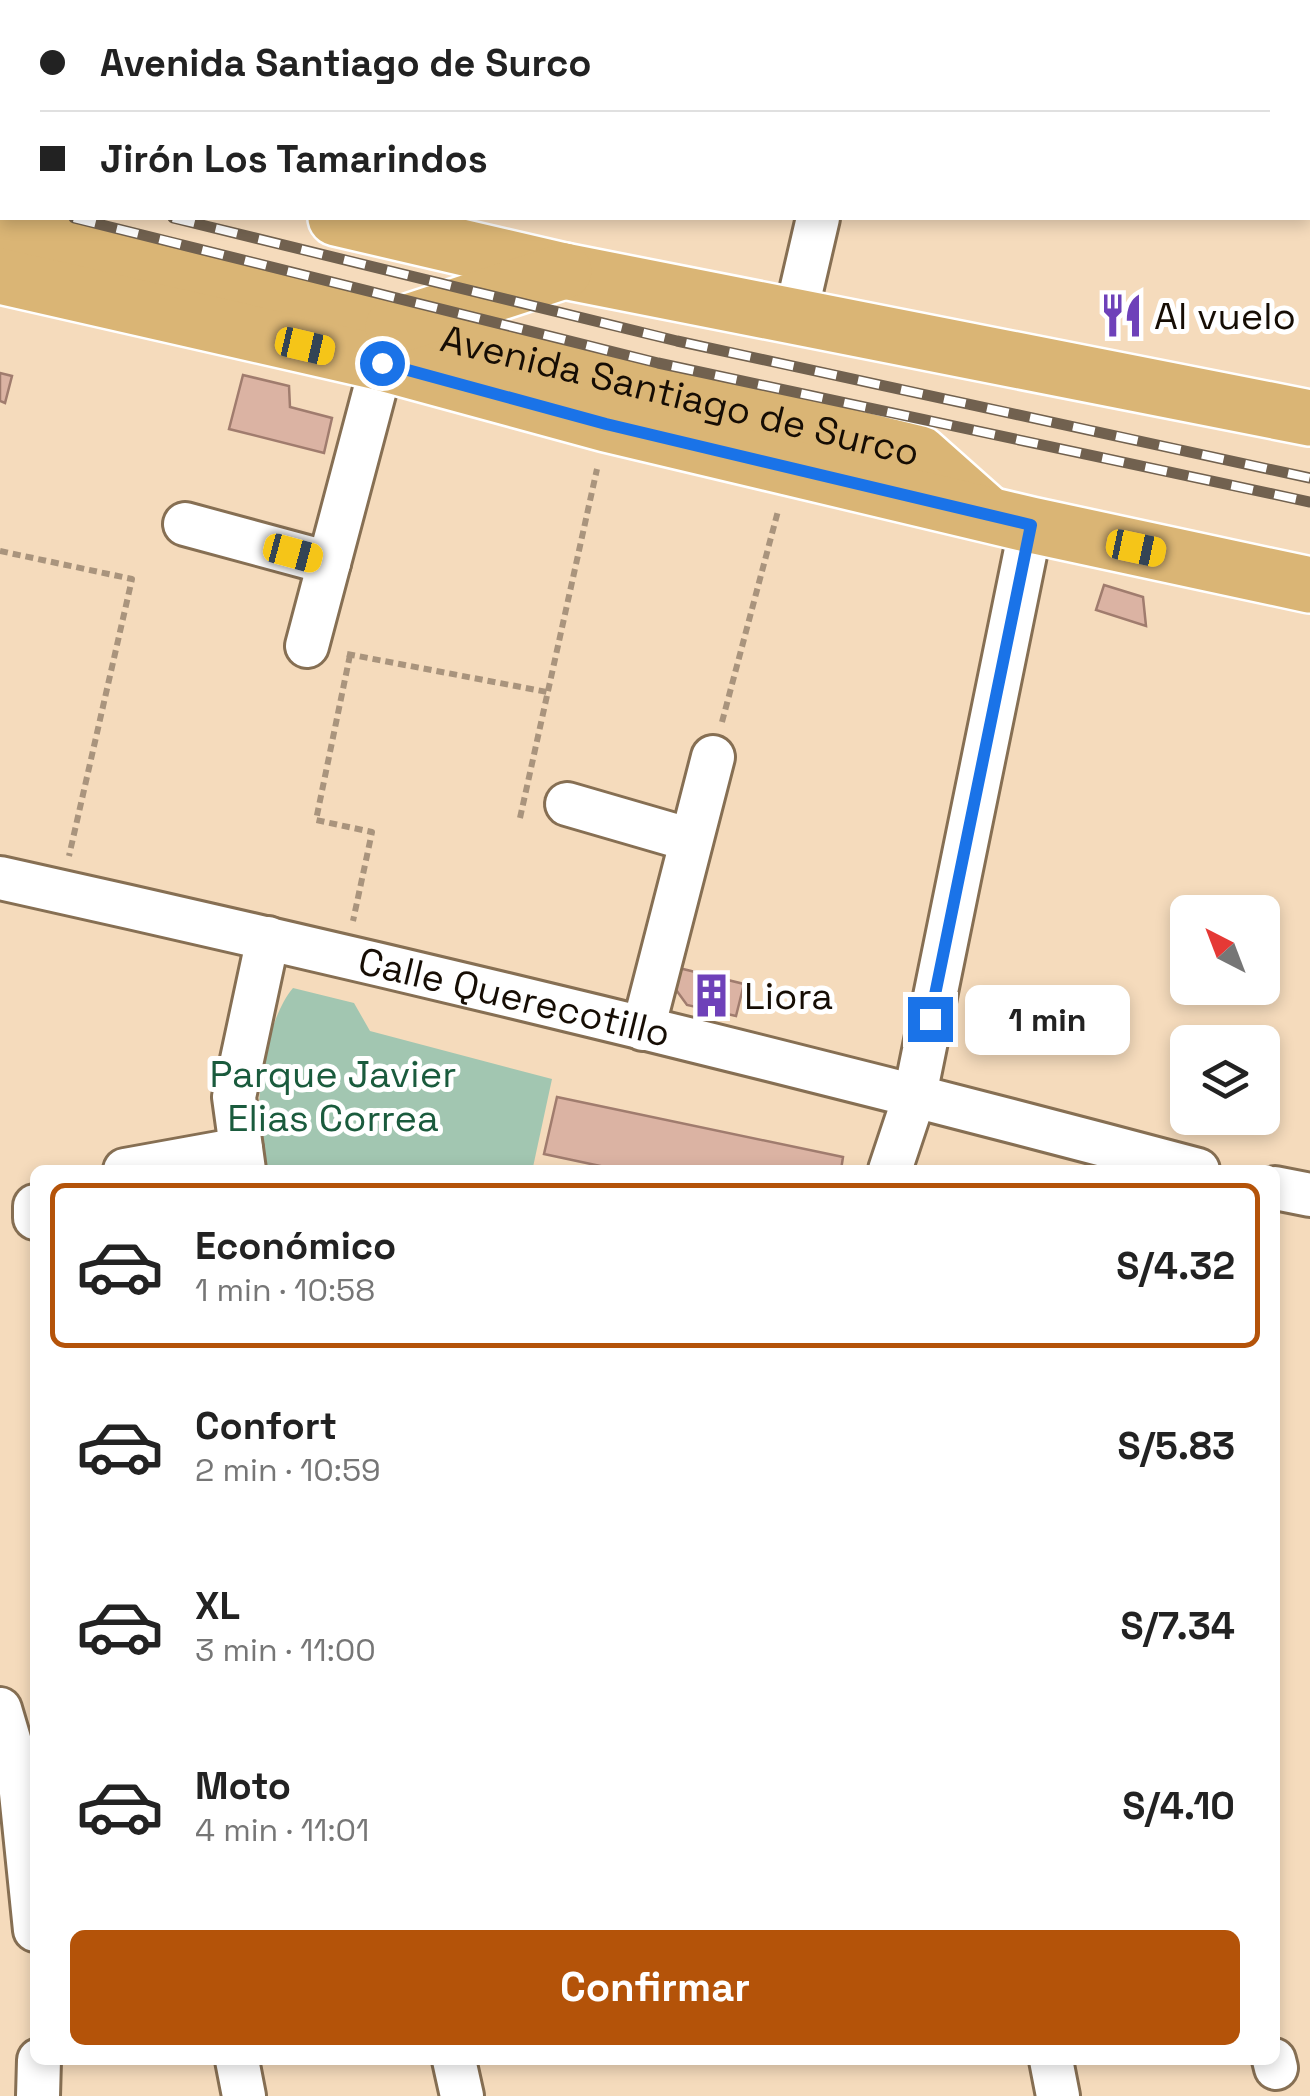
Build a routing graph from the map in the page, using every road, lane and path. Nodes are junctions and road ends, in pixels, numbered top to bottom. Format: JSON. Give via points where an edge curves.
{"nodes":[{"id":1,"x":345,"y":220,"type":"edge"},
{"id":2,"x":818,"y":220,"type":"edge"},
{"id":3,"x":0,"y":230,"type":"edge"},
{"id":4,"x":564,"y":271,"type":"junction"},
{"id":5,"x":0,"y":276,"type":"edge"},
{"id":6,"x":795,"y":318,"type":"junction"},
{"id":7,"x":387,"y":345,"type":"junction"},
{"id":8,"x":1310,"y":418,"type":"edge"},
{"id":9,"x":606,"y":424,"type":"junction"},
{"id":10,"x":790,"y":467,"type":"junction"},
{"id":11,"x":1010,"y":520,"type":"junction"},
{"id":12,"x":185,"y":524,"type":"dead end"},
{"id":13,"x":0,"y":551,"type":"edge"},
{"id":14,"x":329,"y":562,"type":"junction"},
{"id":15,"x":1310,"y":585,"type":"edge"},
{"id":16,"x":306,"y":646,"type":"joint"},
{"id":17,"x":350,"y":654,"type":"junction"},
{"id":18,"x":547,"y":692,"type":"junction"},
{"id":19,"x":713,"y":757,"type":"joint"},
{"id":20,"x":567,"y":804,"type":"dead end"},
{"id":21,"x":520,"y":818,"type":"dead end"},
{"id":22,"x":692,"y":840,"type":"junction"},
{"id":23,"x":0,"y":878,"type":"edge"},
{"id":24,"x":61,"y":892,"type":"junction"},
{"id":25,"x":268,"y":938,"type":"junction"},
{"id":26,"x":346,"y":956,"type":"junction"},
{"id":27,"x":643,"y":1029,"type":"junction"},
{"id":28,"x":915,"y":1095,"type":"junction"},
{"id":29,"x":242,"y":1160,"type":"edge"},
{"id":30,"x":184,"y":1165,"type":"edge"},
{"id":31,"x":892,"y":1165,"type":"edge"},
{"id":32,"x":1179,"y":1165,"type":"edge"},
{"id":33,"x":1280,"y":1189,"type":"edge"},
{"id":34,"x":1310,"y":1195,"type":"edge"},
{"id":35,"x":0,"y":1708,"type":"edge"},
{"id":36,"x":30,"y":1881,"type":"edge"},
{"id":37,"x":40,"y":2065,"type":"edge"},
{"id":38,"x":238,"y":2065,"type":"edge"},
{"id":39,"x":455,"y":2065,"type":"edge"},
{"id":40,"x":1052,"y":2065,"type":"edge"},
{"id":41,"x":38,"y":2096,"type":"edge"},
{"id":42,"x":244,"y":2096,"type":"edge"},
{"id":43,"x":462,"y":2096,"type":"edge"},
{"id":44,"x":1058,"y":2096,"type":"edge"}],
"edges":[{"from":1,"to":4,"type":"main road"},
{"from":2,"to":6,"type":"street"},
{"from":3,"to":7,"type":"main road","name":"Avenida Santiago de Surco"},
{"from":4,"to":6,"type":"main road"},
{"from":4,"to":7,"type":"main road"},
{"from":5,"to":7,"type":"main road","name":"Avenida Santiago de Surco"},
{"from":6,"to":8,"type":"main road"},
{"from":7,"to":9,"type":"main road","name":"Avenida Santiago de Surco"},
{"from":7,"to":11,"type":"main road","name":"Avenida Santiago de Surco","via":[[920,454]]},
{"from":7,"to":14,"type":"street"},
{"from":9,"to":10,"type":"main road","name":"Avenida Santiago de Surco"},
{"from":9,"to":18,"type":"path"},
{"from":10,"to":11,"type":"main road","name":"Avenida Santiago de Surco"},
{"from":10,"to":19,"type":"path"},
{"from":11,"to":15,"type":"main road","name":"Avenida Santiago de Surco"},
{"from":11,"to":28,"type":"street"},
{"from":12,"to":14,"type":"street"},
{"from":13,"to":24,"type":"path","via":[[132,579]]},
{"from":14,"to":16,"type":"street"},
{"from":16,"to":17,"type":"path"},
{"from":17,"to":18,"type":"path"},
{"from":17,"to":26,"type":"path","via":[[316,820],[372,832]]},
{"from":18,"to":21,"type":"path"},
{"from":19,"to":22,"type":"street"},
{"from":20,"to":22,"type":"street"},
{"from":22,"to":27,"type":"street"},
{"from":23,"to":24,"type":"street","name":"Calle Querecotillo"},
{"from":24,"to":25,"type":"street","name":"Calle Querecotillo"},
{"from":25,"to":26,"type":"street","name":"Calle Querecotillo"},
{"from":25,"to":29,"type":"street","via":[[234,1097]]},
{"from":26,"to":27,"type":"street","name":"Calle Querecotillo"},
{"from":27,"to":28,"type":"street","name":"Calle Querecotillo"},
{"from":28,"to":31,"type":"street"},
{"from":28,"to":32,"type":"street","name":"Calle Querecotillo"},
{"from":29,"to":30,"type":"street"},
{"from":33,"to":34,"type":"street"},
{"from":35,"to":36,"type":"street","via":[[19,1773]]},
{"from":37,"to":41,"type":"street"},
{"from":38,"to":42,"type":"street"},
{"from":39,"to":43,"type":"street"},
{"from":40,"to":44,"type":"street"}]}
